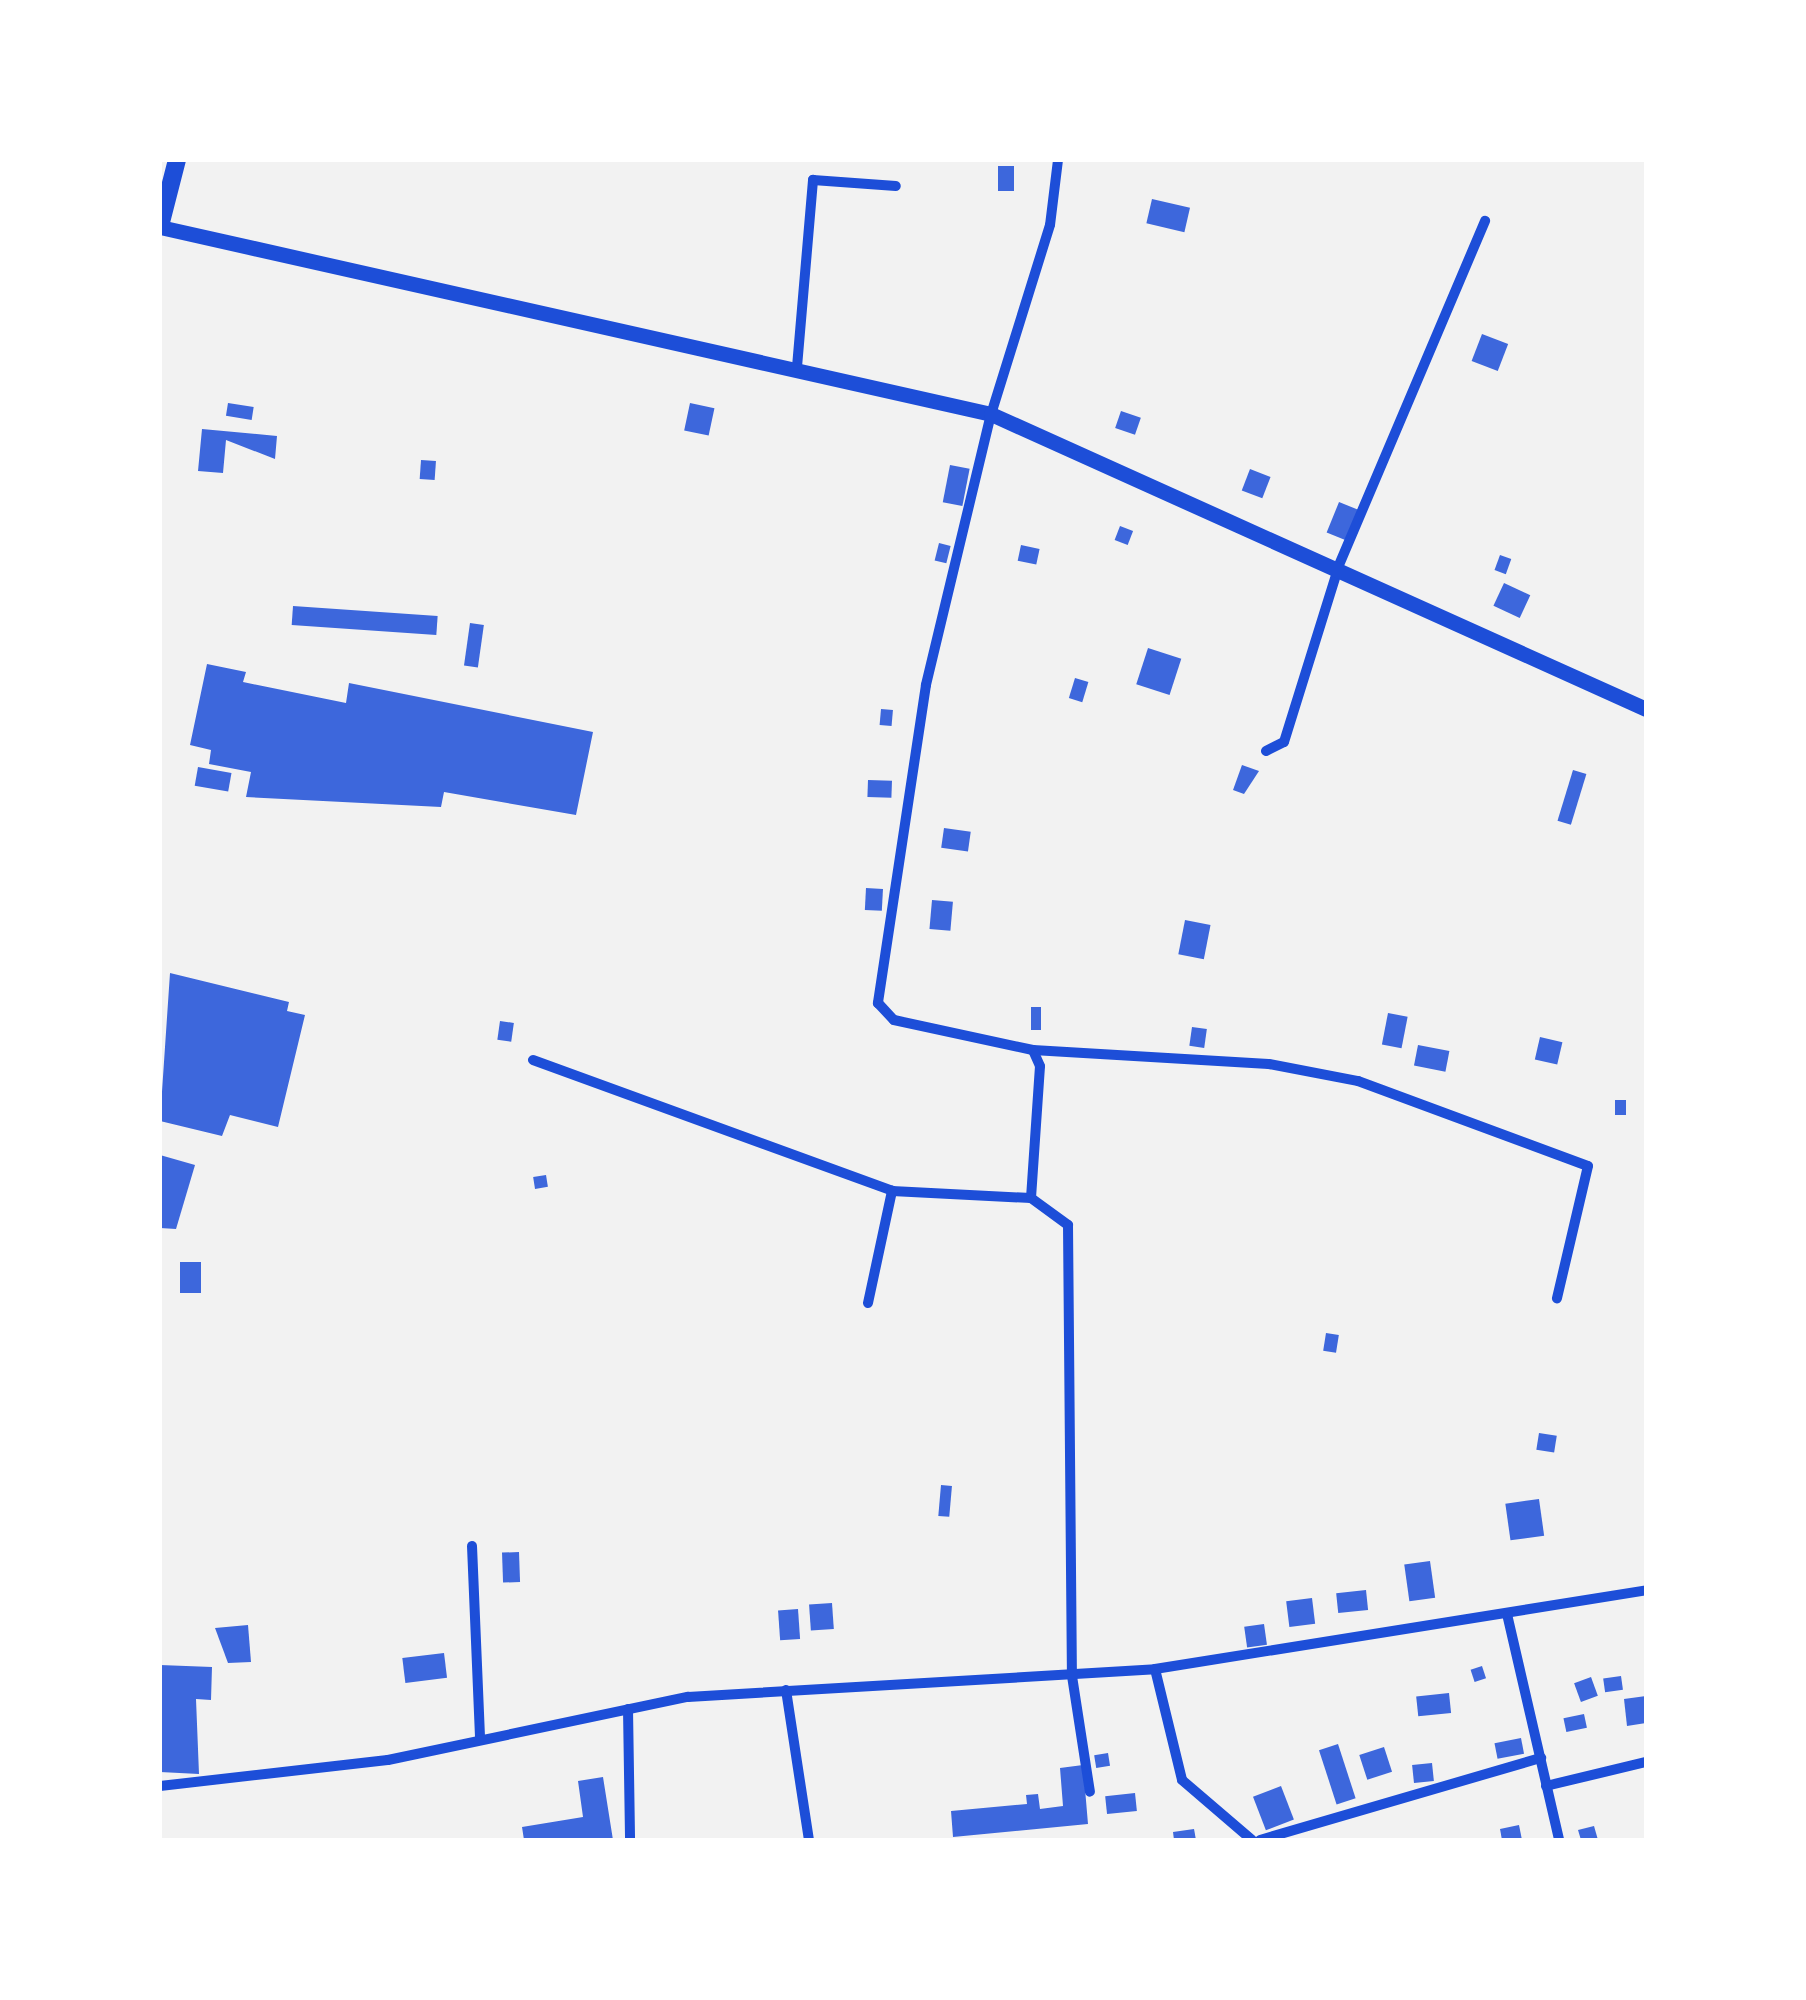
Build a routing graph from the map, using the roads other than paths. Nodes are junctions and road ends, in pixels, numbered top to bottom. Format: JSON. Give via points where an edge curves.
{"nodes":[{"id":1,"x":177,"y":160,"type":"edge"},
{"id":2,"x":1058,"y":160,"type":"edge"},
{"id":3,"x":896,"y":186,"type":"dead end"},
{"id":4,"x":1485,"y":220,"type":"dead end"},
{"id":5,"x":160,"y":226,"type":"edge"},
{"id":6,"x":798,"y":368,"type":"junction"},
{"id":7,"x":991,"y":414,"type":"junction"},
{"id":8,"x":1339,"y":565,"type":"junction"},
{"id":9,"x":1646,"y":709,"type":"edge"},
{"id":10,"x":1266,"y":752,"type":"dead end"},
{"id":11,"x":1033,"y":1050,"type":"junction"},
{"id":12,"x":533,"y":1060,"type":"dead end"},
{"id":13,"x":892,"y":1190,"type":"junction"},
{"id":14,"x":1031,"y":1198,"type":"junction"},
{"id":15,"x":1557,"y":1298,"type":"dead end"},
{"id":16,"x":868,"y":1303,"type":"dead end"},
{"id":17,"x":472,"y":1546,"type":"dead end"},
{"id":18,"x":1646,"y":1590,"type":"edge"},
{"id":19,"x":1507,"y":1614,"type":"junction"},
{"id":20,"x":1155,"y":1668,"type":"junction"},
{"id":21,"x":1072,"y":1676,"type":"junction"},
{"id":22,"x":786,"y":1690,"type":"junction"},
{"id":23,"x":628,"y":1708,"type":"junction"},
{"id":24,"x":480,"y":1739,"type":"junction"},
{"id":25,"x":1541,"y":1758,"type":"junction"},
{"id":26,"x":1646,"y":1762,"type":"edge"},
{"id":27,"x":160,"y":1786,"type":"edge"},
{"id":28,"x":1546,"y":1786,"type":"junction"},
{"id":29,"x":1090,"y":1792,"type":"dead end"},
{"id":30,"x":630,"y":1840,"type":"edge"},
{"id":31,"x":808,"y":1840,"type":"edge"},
{"id":32,"x":1252,"y":1840,"type":"edge"},
{"id":33,"x":1260,"y":1840,"type":"edge"},
{"id":34,"x":1559,"y":1840,"type":"edge"}],
"edges":[{"from":1,"to":5,"type":"main road"},
{"from":2,"to":7,"type":"street","via":[[1050,226]]},
{"from":3,"to":6,"type":"street","via":[[813,180]]},
{"from":4,"to":8,"type":"street"},
{"from":5,"to":6,"type":"street"},
{"from":6,"to":7,"type":"street"},
{"from":7,"to":8,"type":"street"},
{"from":7,"to":11,"type":"street","via":[[926,685],[878,1003],[894,1020]]},
{"from":8,"to":9,"type":"street"},
{"from":8,"to":10,"type":"street","via":[[1284,742]]},
{"from":11,"to":14,"type":"street","via":[[1040,1066]]},
{"from":11,"to":15,"type":"street","via":[[1269,1064],[1358,1081],[1588,1166]]},
{"from":12,"to":13,"type":"street"},
{"from":13,"to":14,"type":"street"},
{"from":13,"to":16,"type":"street"},
{"from":14,"to":21,"type":"street","via":[[1068,1225],[1074,1245]]},
{"from":17,"to":24,"type":"street"},
{"from":18,"to":19,"type":"street"},
{"from":19,"to":20,"type":"street"},
{"from":19,"to":25,"type":"street"},
{"from":20,"to":21,"type":"street"},
{"from":20,"to":32,"type":"street","via":[[1182,1780]]},
{"from":21,"to":22,"type":"street"},
{"from":21,"to":29,"type":"street"},
{"from":22,"to":23,"type":"street"},
{"from":22,"to":31,"type":"street"},
{"from":23,"to":24,"type":"street"},
{"from":23,"to":30,"type":"street","via":[[636,1834]]},
{"from":24,"to":27,"type":"street"},
{"from":25,"to":28,"type":"street"},
{"from":25,"to":33,"type":"street"},
{"from":26,"to":28,"type":"street"},
{"from":28,"to":34,"type":"street"}]}
